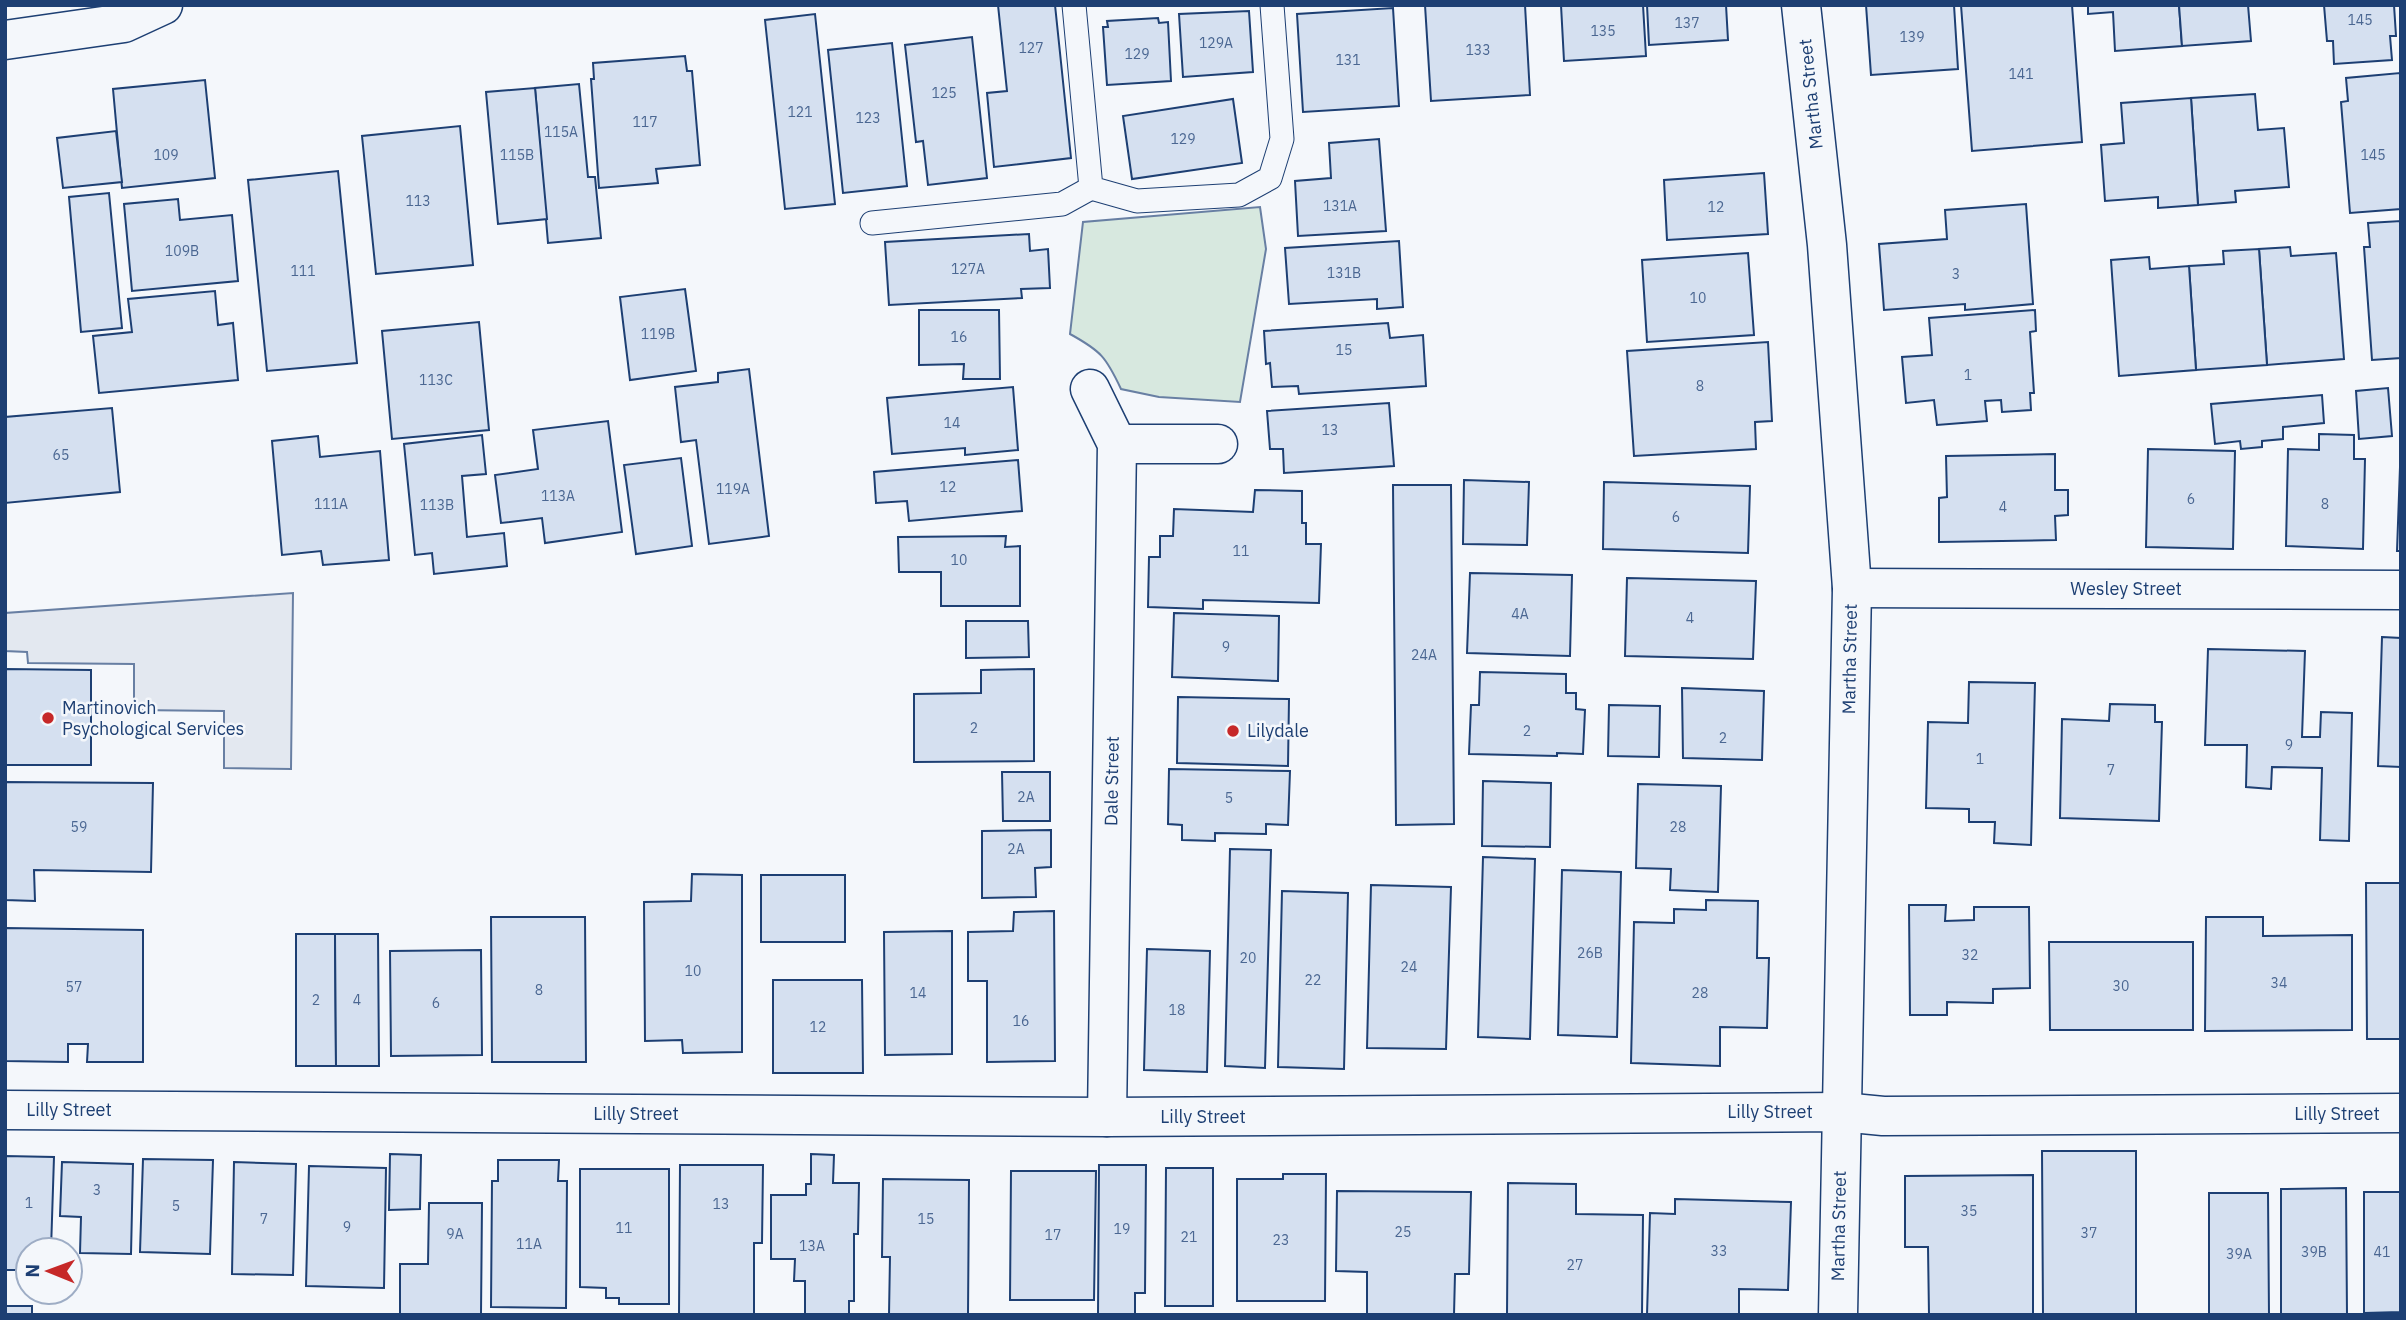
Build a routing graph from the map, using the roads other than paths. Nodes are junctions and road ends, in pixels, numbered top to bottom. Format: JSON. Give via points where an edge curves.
{"nodes":[{"id":1,"x":163,"y":5,"type":"edge"},
{"id":2,"x":1073,"y":5,"type":"edge"},
{"id":3,"x":1272,"y":5,"type":"edge"},
{"id":4,"x":1801,"y":5,"type":"edge"},
{"id":5,"x":5,"y":40,"type":"edge"},
{"id":6,"x":1091,"y":188,"type":"junction"},
{"id":7,"x":872,"y":223,"type":"dead end"},
{"id":8,"x":1090,"y":389,"type":"dead end"},
{"id":9,"x":1117,"y":444,"type":"junction"},
{"id":10,"x":1218,"y":444,"type":"dead end"},
{"id":11,"x":1852,"y":587,"type":"junction"},
{"id":12,"x":2401,"y":590,"type":"edge"},
{"id":13,"x":5,"y":1110,"type":"edge"},
{"id":14,"x":1842,"y":1112,"type":"junction"},
{"id":15,"x":2401,"y":1113,"type":"edge"},
{"id":16,"x":1107,"y":1117,"type":"junction"},
{"id":17,"x":1838,"y":1315,"type":"edge"}],
"edges":[{"from":1,"to":5,"type":"street","via":[[124,23]]},
{"from":2,"to":6,"type":"lane"},
{"from":3,"to":6,"type":"lane","via":[[1282,139],[1270,178],[1239,194],[1137,201]]},
{"from":4,"to":11,"type":"street","name":"Martha Street","via":[[1827,245]]},
{"from":6,"to":7,"type":"lane","via":[[1062,204]]},
{"from":8,"to":9,"type":"street","name":"Dale Street"},
{"from":9,"to":10,"type":"street"},
{"from":9,"to":16,"type":"street","name":"Dale Street"},
{"from":11,"to":12,"type":"street","name":"Wesley Street"},
{"from":11,"to":14,"type":"street","name":"Martha Street"},
{"from":13,"to":16,"type":"street","name":"Lilly Street"},
{"from":14,"to":15,"type":"street","name":"Lilly Street"},
{"from":14,"to":16,"type":"street","name":"Lilly Street"},
{"from":14,"to":17,"type":"street","name":"Martha Street"}]}
